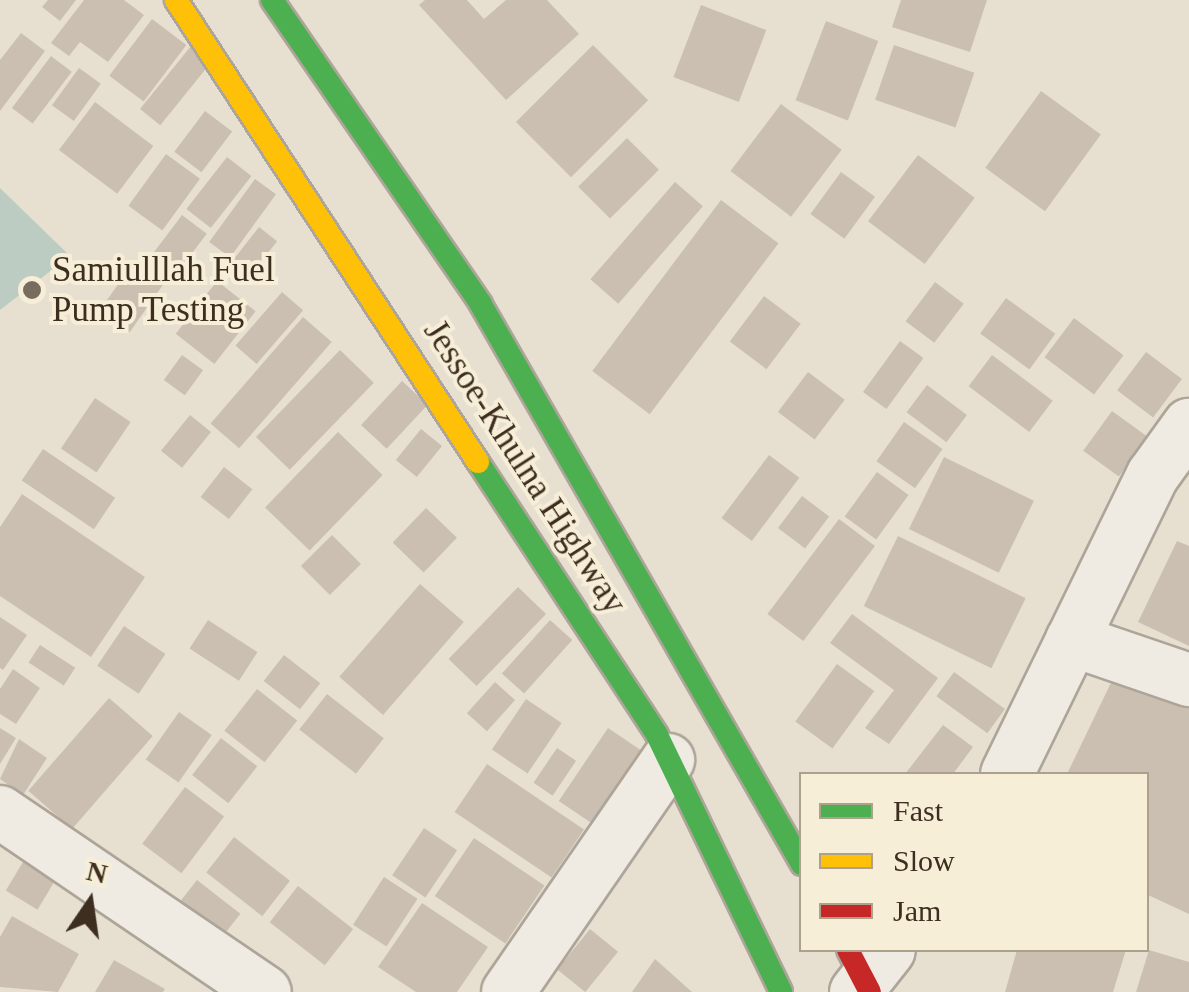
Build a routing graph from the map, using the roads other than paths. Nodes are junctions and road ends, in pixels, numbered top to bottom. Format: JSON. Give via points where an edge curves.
{"nodes":[{"id":1,"x":176,"y":0,"type":"edge"},
{"id":2,"x":272,"y":0,"type":"edge"},
{"id":3,"x":1189,"y":425,"type":"edge"},
{"id":4,"x":1072,"y":640,"type":"junction"},
{"id":5,"x":1189,"y":680,"type":"edge"},
{"id":6,"x":668,"y":760,"type":"junction"},
{"id":7,"x":1008,"y":772,"type":"edge"},
{"id":8,"x":0,"y":812,"type":"edge"},
{"id":9,"x":799,"y":859,"type":"edge"},
{"id":10,"x":265,"y":992,"type":"edge"},
{"id":11,"x":508,"y":992,"type":"edge"},
{"id":12,"x":782,"y":992,"type":"edge"}],
"edges":[{"from":1,"to":6,"type":"highway","name":"Jessoe-Khulna Highway"},
{"from":2,"to":9,"type":"highway","name":"Jessoe-Khulna Highway","via":[[480,303]]},
{"from":3,"to":4,"type":"street","via":[[1153,474]]},
{"from":4,"to":5,"type":"street"},
{"from":4,"to":7,"type":"street"},
{"from":6,"to":11,"type":"street"},
{"from":6,"to":12,"type":"highway","name":"Jessoe-Khulna Highway"},
{"from":8,"to":10,"type":"street"}]}
